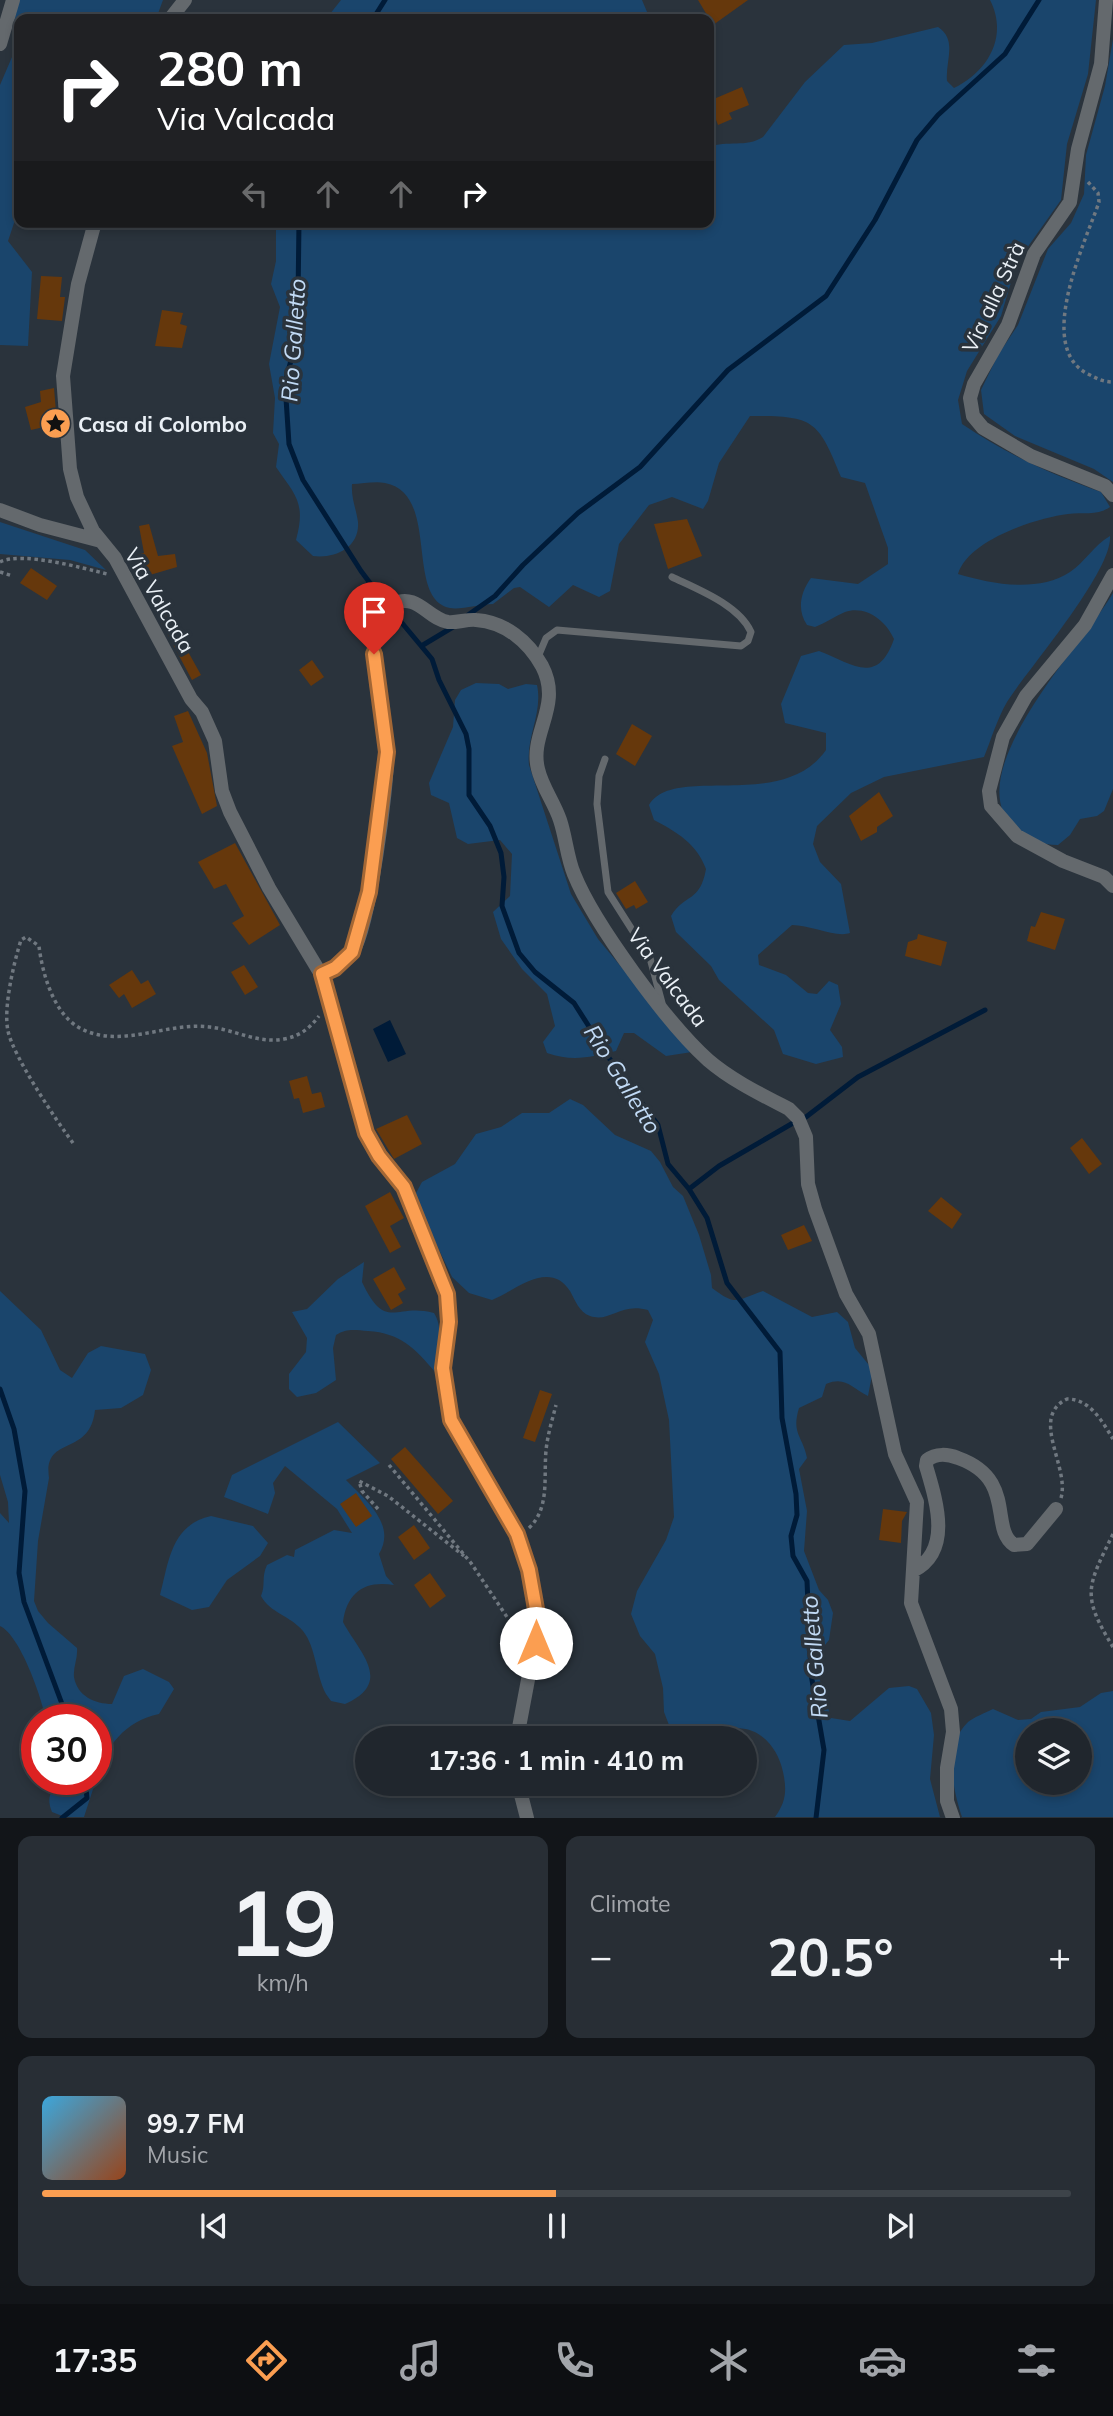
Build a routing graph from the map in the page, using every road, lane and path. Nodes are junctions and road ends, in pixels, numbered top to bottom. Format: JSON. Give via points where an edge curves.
{"nodes":[{"id":1,"x":13,"y":0,"type":"edge"},
{"id":2,"x":185,"y":0,"type":"edge"},
{"id":3,"x":1106,"y":0,"type":"edge"},
{"id":4,"x":174,"y":14,"type":"edge"},
{"id":5,"x":0,"y":44,"type":"edge"},
{"id":6,"x":1075,"y":181,"type":"junction"},
{"id":7,"x":93,"y":228,"type":"edge"},
{"id":8,"x":1113,"y":382,"type":"edge"},
{"id":9,"x":1113,"y":495,"type":"edge"},
{"id":10,"x":0,"y":510,"type":"edge"},
{"id":11,"x":101,"y":541,"type":"junction"},
{"id":12,"x":0,"y":562,"type":"edge"},
{"id":13,"x":0,"y":572,"type":"edge"},
{"id":14,"x":1113,"y":575,"type":"edge"},
{"id":15,"x":13,"y":576,"type":"dead end"},
{"id":16,"x":672,"y":578,"type":"dead end"},
{"id":17,"x":126,"y":579,"type":"junction"},
{"id":18,"x":537,"y":658,"type":"junction"},
{"id":19,"x":604,"y":759,"type":"dead end"},
{"id":20,"x":1113,"y":886,"type":"edge"},
{"id":21,"x":322,"y":974,"type":"junction"},
{"id":22,"x":330,"y":1000,"type":"junction"},
{"id":23,"x":663,"y":1007,"type":"junction"},
{"id":24,"x":73,"y":1143,"type":"dead end"},
{"id":25,"x":556,"y":1405,"type":"dead end"},
{"id":26,"x":1113,"y":1438,"type":"edge"},
{"id":27,"x":389,"y":1465,"type":"dead end"},
{"id":28,"x":378,"y":1509,"type":"dead end"},
{"id":29,"x":1056,"y":1509,"type":"joint"},
{"id":30,"x":517,"y":1534,"type":"junction"},
{"id":31,"x":1113,"y":1534,"type":"edge"},
{"id":32,"x":466,"y":1556,"type":"junction"},
{"id":33,"x":913,"y":1570,"type":"junction"},
{"id":34,"x":536,"y":1643,"type":"junction"},
{"id":35,"x":1113,"y":1647,"type":"edge"},
{"id":36,"x":519,"y":1726,"type":"edge"},
{"id":37,"x":521,"y":1796,"type":"edge"},
{"id":38,"x":527,"y":1818,"type":"edge"},
{"id":39,"x":953,"y":1818,"type":"edge"}],
"edges":[{"from":1,"to":5,"type":"street"},
{"from":2,"to":4,"type":"street"},
{"from":3,"to":6,"type":"street","name":"Via alla Strà","via":[[1101,64],[1078,149]]},
{"from":6,"to":8,"type":"path","via":[[1093,186],[1099,202],[1072,278],[1065,341],[1078,369]]},
{"from":6,"to":9,"type":"street","name":"Via alla Strà","via":[[1070,202],[1034,254],[1008,325],[970,398],[973,416],[983,428],[1031,456],[1105,486]]},
{"from":7,"to":11,"type":"street","name":"Via Valcada","via":[[75,297],[62,395],[77,497]]},
{"from":10,"to":11,"type":"street","via":[[40,526]]},
{"from":11,"to":17,"type":"street","name":"Via Valcada"},
{"from":12,"to":17,"type":"path","via":[[48,562]]},
{"from":13,"to":15,"type":"path"},
{"from":14,"to":20,"type":"street","via":[[1085,625],[1026,696],[1003,737],[989,791],[991,806],[1017,836],[1104,877]]},
{"from":16,"to":18,"type":"lane","via":[[748,624],[748,641],[741,646],[688,644],[557,630]]},
{"from":17,"to":21,"type":"street","name":"Via Valcada","via":[[202,712],[220,757],[224,799],[254,860]]},
{"from":18,"to":21,"type":"street","name":"Via Valcada","via":[[514,633],[486,621],[449,622],[406,601],[384,611],[375,632],[374,654],[387,773],[369,892],[352,952]]},
{"from":18,"to":23,"type":"street","name":"Via Valcada","via":[[550,698],[536,754],[537,768],[559,817],[574,874],[596,915]]},
{"from":19,"to":23,"type":"lane","via":[[597,804],[608,892],[650,958]]},
{"from":21,"to":22,"type":"street","name":"Via Valcada"},
{"from":22,"to":24,"type":"path","via":[[310,1027],[282,1040],[265,1041],[209,1027],[107,1037],[76,1026],[66,1015],[49,985],[39,946],[26,937],[21,940],[8,1001],[8,1032]]},
{"from":22,"to":30,"type":"street","name":"Via Valcada","via":[[366,1133],[404,1187],[447,1294],[449,1322],[443,1368],[451,1420]]},
{"from":23,"to":33,"type":"street","name":"Via Valcada","via":[[707,1059],[799,1118],[806,1137],[808,1184],[815,1209],[846,1294],[869,1334],[895,1454],[917,1502]]},
{"from":25,"to":30,"type":"path","via":[[547,1443],[542,1508],[538,1518]]},
{"from":26,"to":29,"type":"path","via":[[1100,1416],[1077,1400],[1067,1399],[1054,1408],[1049,1424],[1063,1494]]},
{"from":27,"to":32,"type":"path"},
{"from":28,"to":32,"type":"path","via":[[362,1491],[359,1480]]},
{"from":29,"to":33,"type":"street","via":[[1027,1544],[1014,1545],[1007,1539],[999,1496],[985,1473],[949,1455],[934,1456],[926,1466],[937,1505],[935,1545],[927,1563]]},
{"from":30,"to":34,"type":"street","name":"Via Valcada","via":[[536,1609]]},
{"from":31,"to":35,"type":"path","via":[[1097,1567],[1090,1599],[1094,1617]]},
{"from":32,"to":34,"type":"path","via":[[513,1630],[523,1642]]},
{"from":33,"to":39,"type":"street","name":"Via Valcada","via":[[911,1603],[951,1709],[947,1801]]},
{"from":34,"to":36,"type":"street","name":"Via Valcada"},
{"from":37,"to":38,"type":"street"}]}
